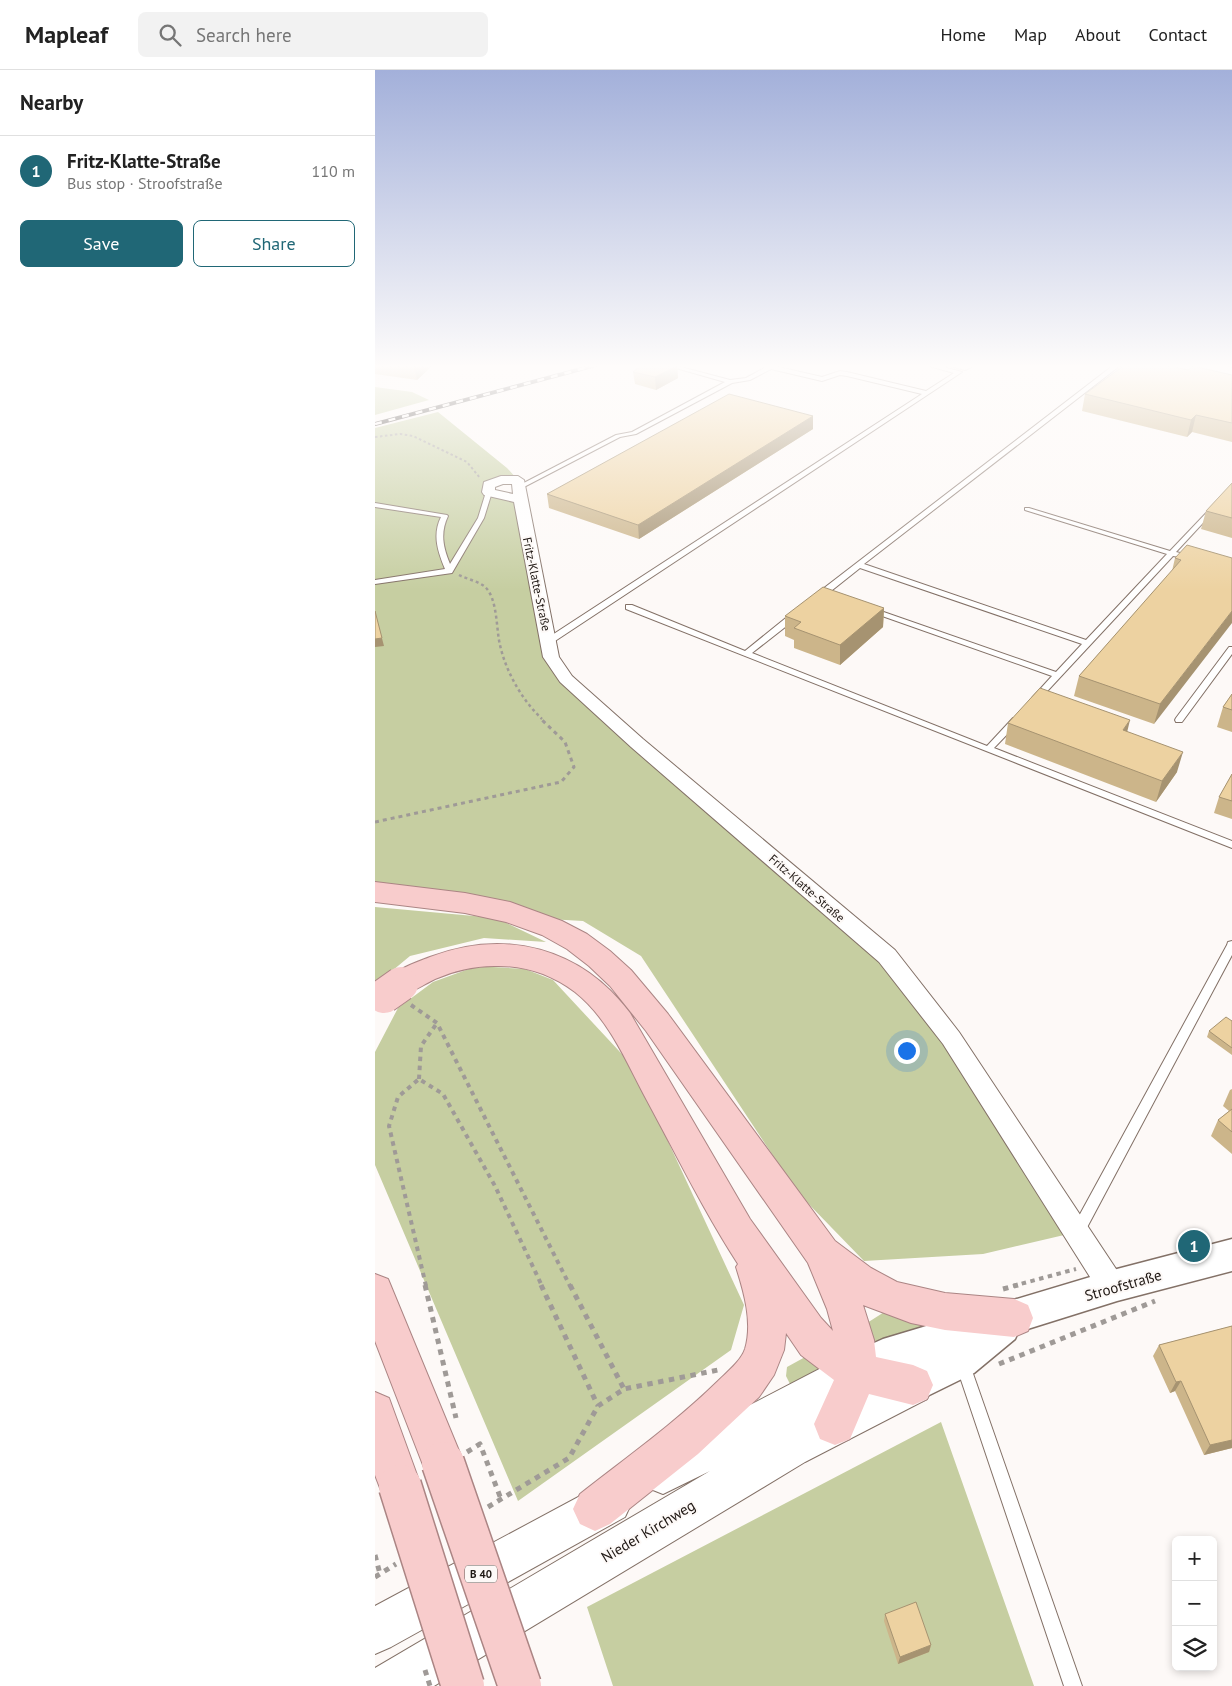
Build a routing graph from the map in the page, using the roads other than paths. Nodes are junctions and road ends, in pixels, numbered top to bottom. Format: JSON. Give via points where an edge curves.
{"nodes":[{"id":1,"x":612,"y":439,"type":"edge"},
{"id":2,"x":856,"y":439,"type":"edge"},
{"id":3,"x":1021,"y":439,"type":"edge"},
{"id":4,"x":489,"y":489,"type":"junction"},
{"id":5,"x":520,"y":494,"type":"junction"},
{"id":6,"x":375,"y":505,"type":"edge"},
{"id":7,"x":1217,"y":505,"type":"edge"},
{"id":8,"x":1027,"y":509,"type":"dead end"},
{"id":9,"x":1171,"y":553,"type":"junction"},
{"id":10,"x":1189,"y":558,"type":"edge"},
{"id":11,"x":859,"y":565,"type":"junction"},
{"id":12,"x":449,"y":571,"type":"junction"},
{"id":13,"x":375,"y":582,"type":"edge"},
{"id":14,"x":822,"y":594,"type":"junction"},
{"id":15,"x":831,"y":597,"type":"edge"},
{"id":16,"x":814,"y":600,"type":"edge"},
{"id":17,"x":629,"y":607,"type":"dead end"},
{"id":18,"x":859,"y":607,"type":"edge"},
{"id":19,"x":799,"y":612,"type":"edge"},
{"id":20,"x":549,"y":641,"type":"junction"},
{"id":21,"x":1088,"y":643,"type":"junction"},
{"id":22,"x":1232,"y":649,"type":"edge"},
{"id":23,"x":746,"y":654,"type":"junction"},
{"id":24,"x":1057,"y":675,"type":"junction"},
{"id":25,"x":1032,"y":703,"type":"edge"},
{"id":26,"x":1019,"y":717,"type":"edge"},
{"id":27,"x":1179,"y":720,"type":"dead end"},
{"id":28,"x":989,"y":749,"type":"junction"},
{"id":29,"x":1232,"y":845,"type":"edge"},
{"id":30,"x":375,"y":892,"type":"edge"},
{"id":31,"x":1232,"y":945,"type":"edge"},
{"id":32,"x":392,"y":997,"type":"edge"},
{"id":33,"x":1077,"y":1232,"type":"junction"},
{"id":34,"x":749,"y":1249,"type":"junction"},
{"id":35,"x":821,"y":1252,"type":"junction"},
{"id":36,"x":1232,"y":1255,"type":"edge"},
{"id":37,"x":1104,"y":1275,"type":"junction"},
{"id":38,"x":375,"y":1292,"type":"edge"},
{"id":39,"x":1008,"y":1304,"type":"junction"},
{"id":40,"x":965,"y":1369,"type":"junction"},
{"id":41,"x":856,"y":1370,"type":"junction"},
{"id":42,"x":913,"y":1385,"type":"junction"},
{"id":43,"x":375,"y":1412,"type":"edge"},
{"id":44,"x":835,"y":1424,"type":"junction"},
{"id":45,"x":595,"y":1509,"type":"junction"},
{"id":46,"x":375,"y":1631,"type":"edge"},
{"id":47,"x":389,"y":1686,"type":"edge"},
{"id":48,"x":463,"y":1686,"type":"edge"},
{"id":49,"x":520,"y":1686,"type":"edge"},
{"id":50,"x":1073,"y":1686,"type":"edge"}],
"edges":[{"from":1,"to":5,"type":"lane"},
{"from":2,"to":20,"type":"lane"},
{"from":3,"to":11,"type":"lane"},
{"from":4,"to":5,"type":"street"},
{"from":4,"to":5,"type":"street","via":[[501,480],[518,480]]},
{"from":4,"to":12,"type":"lane","via":[[481,518]]},
{"from":5,"to":20,"type":"street","name":"Fritz-Klatte-Straße"},
{"from":6,"to":12,"type":"lane","via":[[445,516],[439,526],[440,550]]},
{"from":7,"to":9,"type":"lane"},
{"from":8,"to":9,"type":"lane"},
{"from":9,"to":10,"type":"lane"},
{"from":9,"to":21,"type":"lane"},
{"from":11,"to":14,"type":"lane"},
{"from":11,"to":21,"type":"lane"},
{"from":12,"to":13,"type":"lane"},
{"from":14,"to":15,"type":"lane"},
{"from":14,"to":16,"type":"lane"},
{"from":17,"to":23,"type":"lane"},
{"from":18,"to":24,"type":"lane"},
{"from":19,"to":23,"type":"lane"},
{"from":20,"to":33,"type":"street","name":"Fritz-Klatte-Straße","via":[[551,657],[567,678],[637,743],[887,956],[951,1038]]},
{"from":21,"to":24,"type":"lane"},
{"from":22,"to":27,"type":"lane"},
{"from":23,"to":28,"type":"lane"},
{"from":24,"to":25,"type":"lane"},
{"from":26,"to":28,"type":"lane"},
{"from":28,"to":29,"type":"lane"},
{"from":30,"to":35,"type":"highway","via":[[474,904],[530,918],[555,928],[597,955],[656,1024]]},
{"from":31,"to":33,"type":"lane"},
{"from":32,"to":34,"type":"highway","via":[[436,965],[476,955],[534,959],[585,983],[600,997],[628,1036]]},
{"from":33,"to":37,"type":"street","name":"Fritz-Klatte-Straße"},
{"from":34,"to":41,"type":"highway","via":[[814,1340]]},
{"from":34,"to":45,"type":"highway","via":[[765,1305],[765,1333],[760,1360],[750,1376],[710,1418]]},
{"from":35,"to":39,"type":"highway","via":[[880,1293],[937,1310]]},
{"from":35,"to":41,"type":"highway","via":[[849,1318]]},
{"from":36,"to":37,"type":"street","name":"Stroofstraße"},
{"from":37,"to":39,"type":"street","name":"Stroofstraße"},
{"from":38,"to":49,"type":"highway","number":"B 40","bridge":true,"via":[[453,1458]]},
{"from":39,"to":40,"type":"street","name":"Stroofstraße"},
{"from":39,"to":41,"type":"street","name":"Stroofstraße"},
{"from":40,"to":42,"type":"street","name":"Stroofstraße"},
{"from":40,"to":50,"type":"lane"},
{"from":41,"to":42,"type":"highway"},
{"from":41,"to":44,"type":"highway"},
{"from":41,"to":45,"type":"main road"},
{"from":42,"to":44,"type":"main road","name":"Nieder Kirchweg"},
{"from":43,"to":48,"type":"highway","bridge":true},
{"from":44,"to":47,"type":"main road","name":"Nieder Kirchweg","via":[[782,1452]]},
{"from":45,"to":46,"type":"main road"}]}
